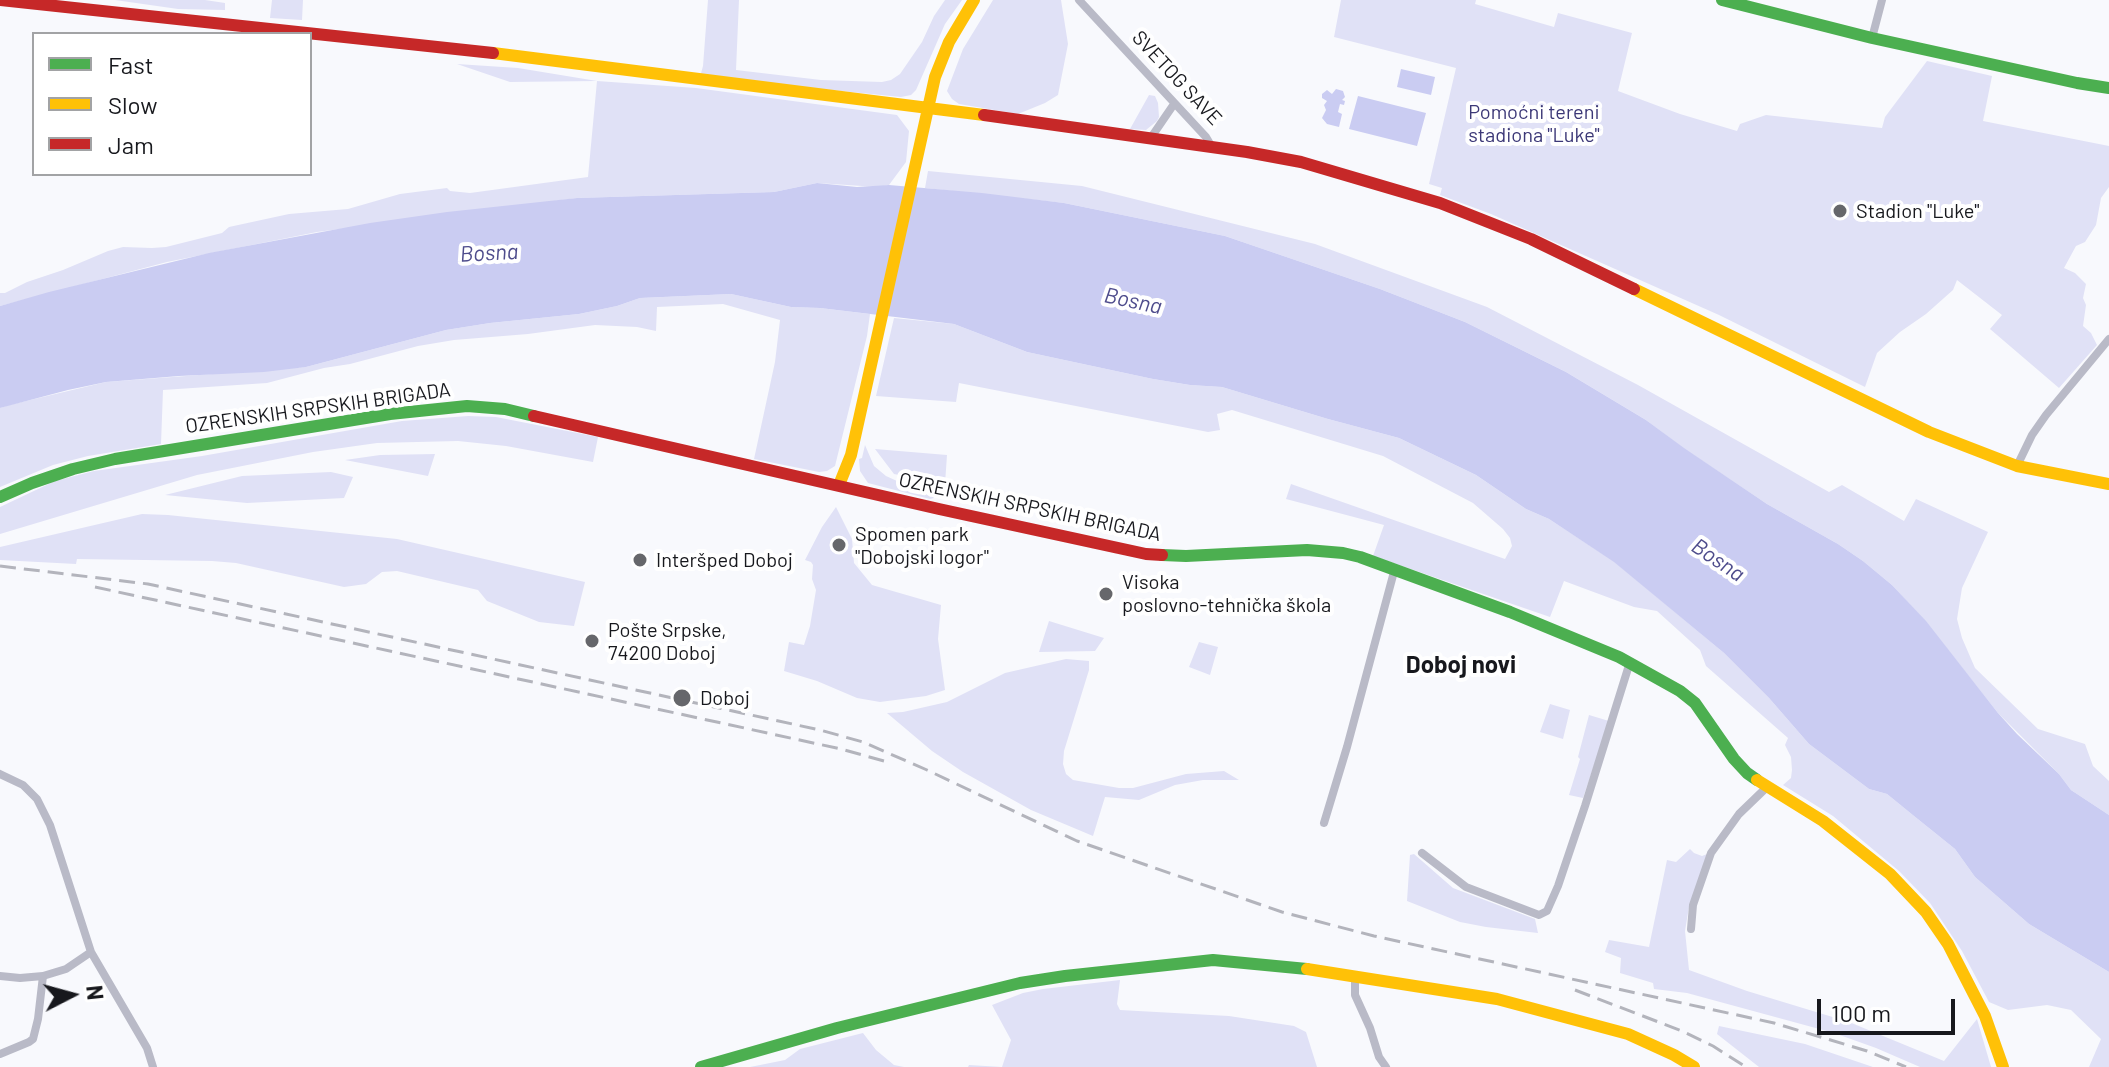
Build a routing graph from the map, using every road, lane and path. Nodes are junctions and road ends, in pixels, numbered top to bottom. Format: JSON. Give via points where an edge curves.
{"nodes":[{"id":1,"x":0,"y":0,"type":"edge"},
{"id":2,"x":974,"y":0,"type":"edge"},
{"id":3,"x":1079,"y":0,"type":"edge"},
{"id":4,"x":1722,"y":0,"type":"edge"},
{"id":5,"x":1882,"y":0,"type":"edge"},
{"id":6,"x":300,"y":32,"type":"edge"},
{"id":7,"x":312,"y":33,"type":"edge"},
{"id":8,"x":1872,"y":38,"type":"junction"},
{"id":9,"x":2109,"y":88,"type":"edge"},
{"id":10,"x":1174,"y":104,"type":"junction"},
{"id":11,"x":929,"y":109,"type":"junction"},
{"id":12,"x":1150,"y":139,"type":"junction"},
{"id":13,"x":1212,"y":147,"type":"junction"},
{"id":14,"x":2109,"y":339,"type":"edge"},
{"id":15,"x":2017,"y":466,"type":"junction"},
{"id":16,"x":2109,"y":484,"type":"edge"},
{"id":17,"x":839,"y":485,"type":"junction"},
{"id":18,"x":0,"y":497,"type":"edge"},
{"id":19,"x":1395,"y":568,"type":"junction"},
{"id":20,"x":1630,"y":662,"type":"junction"},
{"id":21,"x":0,"y":774,"type":"edge"},
{"id":22,"x":1767,"y":787,"type":"junction"},
{"id":23,"x":1324,"y":823,"type":"dead end"},
{"id":24,"x":1422,"y":853,"type":"dead end"},
{"id":25,"x":1691,"y":929,"type":"dead end"},
{"id":26,"x":91,"y":952,"type":"junction"},
{"id":27,"x":0,"y":976,"type":"edge"},
{"id":28,"x":43,"y":976,"type":"junction"},
{"id":29,"x":1355,"y":977,"type":"junction"},
{"id":30,"x":0,"y":1054,"type":"edge"},
{"id":31,"x":153,"y":1067,"type":"edge"},
{"id":32,"x":701,"y":1067,"type":"edge"},
{"id":33,"x":1386,"y":1067,"type":"edge"},
{"id":34,"x":1694,"y":1067,"type":"edge"},
{"id":35,"x":2003,"y":1067,"type":"edge"}],
"edges":[{"from":1,"to":6,"type":"main road"},
{"from":2,"to":11,"type":"main road","via":[[949,42]]},
{"from":3,"to":10,"type":"street","name":"SVETOG SAVE"},
{"from":4,"to":8,"type":"main road"},
{"from":5,"to":8,"type":"street"},
{"from":7,"to":11,"type":"main road"},
{"from":8,"to":9,"type":"main road"},
{"from":10,"to":12,"type":"street"},
{"from":10,"to":13,"type":"street","name":"SVETOG SAVE"},
{"from":11,"to":12,"type":"main road"},
{"from":11,"to":17,"type":"main road","via":[[851,455]]},
{"from":12,"to":13,"type":"main road"},
{"from":13,"to":15,"type":"main road","via":[[1301,162],[1370,181],[1531,239],[1929,432]]},
{"from":14,"to":15,"type":"street","via":[[2046,415]]},
{"from":15,"to":16,"type":"main road"},
{"from":17,"to":18,"type":"main road","name":"OZRENSKIH SRPSKIH BRIGADA","via":[[505,409],[467,406],[115,459]]},
{"from":17,"to":19,"type":"main road","name":"OZRENSKIH SRPSKIH BRIGADA","via":[[1155,556],[1326,551]]},
{"from":19,"to":20,"type":"main road","name":"OZRENSKIH SRPSKIH BRIGADA"},
{"from":19,"to":23,"type":"street"},
{"from":20,"to":22,"type":"main road","name":"OZRENSKIH SRPSKIH BRIGADA","via":[[1695,703],[1734,759]]},
{"from":20,"to":24,"type":"street","via":[[1547,911],[1539,915],[1466,887]]},
{"from":21,"to":26,"type":"street","via":[[37,799]]},
{"from":22,"to":25,"type":"street","via":[[1711,853],[1693,905]]},
{"from":22,"to":35,"type":"main road","name":"OZRENSKIH SRPSKIH BRIGADA","via":[[1890,874],[1926,912],[1985,1016]]},
{"from":26,"to":28,"type":"street","via":[[66,969]]},
{"from":26,"to":31,"type":"street"},
{"from":27,"to":28,"type":"street"},
{"from":28,"to":30,"type":"street","via":[[33,1039]]},
{"from":29,"to":32,"type":"main road","via":[[1213,960],[1065,976],[960,997]]},
{"from":29,"to":33,"type":"street","via":[[1355,995]]},
{"from":29,"to":34,"type":"main road","via":[[1497,999],[1603,1026]]}]}
